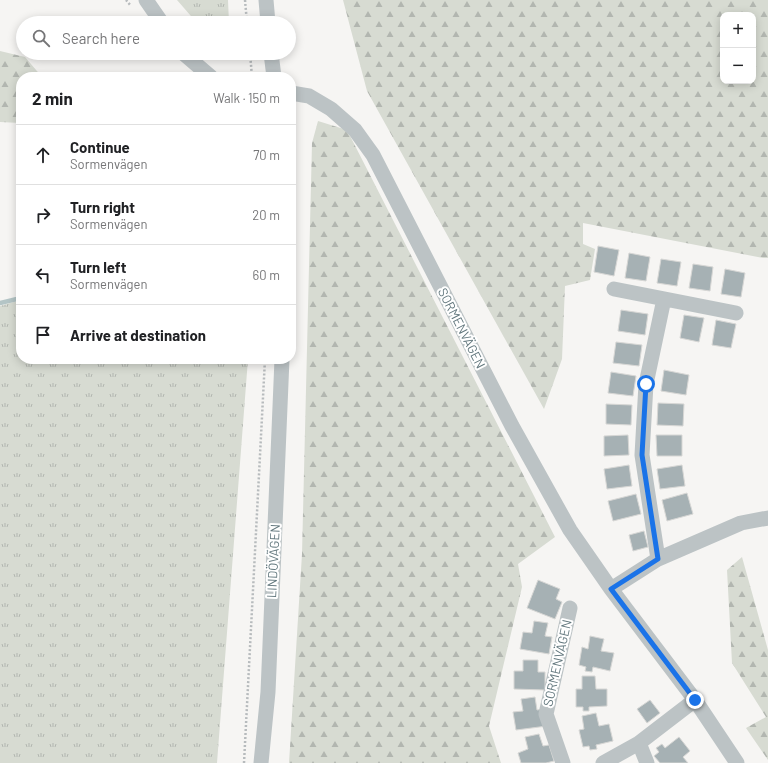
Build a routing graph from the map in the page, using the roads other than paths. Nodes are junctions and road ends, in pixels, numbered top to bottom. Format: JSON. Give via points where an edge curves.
{"nodes":[{"id":1,"x":146,"y":0,"type":"edge"},
{"id":2,"x":266,"y":0,"type":"edge"},
{"id":3,"x":157,"y":16,"type":"edge"},
{"id":4,"x":267,"y":16,"type":"edge"},
{"id":5,"x":190,"y":60,"type":"edge"},
{"id":6,"x":272,"y":60,"type":"edge"},
{"id":7,"x":205,"y":72,"type":"edge"},
{"id":8,"x":273,"y":72,"type":"edge"},
{"id":9,"x":296,"y":94,"type":"edge"},
{"id":10,"x":614,"y":289,"type":"dead end"},
{"id":11,"x":664,"y":299,"type":"junction"},
{"id":12,"x":736,"y":313,"type":"dead end"},
{"id":13,"x":282,"y":364,"type":"edge"},
{"id":14,"x":768,"y":518,"type":"edge"},
{"id":15,"x":658,"y":559,"type":"junction"},
{"id":16,"x":611,"y":589,"type":"junction"},
{"id":17,"x":570,"y":608,"type":"dead end"},
{"id":18,"x":695,"y":700,"type":"junction"},
{"id":19,"x":638,"y":743,"type":"junction"},
{"id":20,"x":261,"y":763,"type":"edge"},
{"id":21,"x":563,"y":763,"type":"edge"},
{"id":22,"x":603,"y":763,"type":"edge"},
{"id":23,"x":647,"y":763,"type":"edge"},
{"id":24,"x":737,"y":763,"type":"edge"}],
"edges":[{"from":1,"to":3,"type":"street"},
{"from":2,"to":4,"type":"street"},
{"from":5,"to":7,"type":"street"},
{"from":6,"to":8,"type":"street"},
{"from":9,"to":16,"type":"street","name":"SORMENVÄGEN","via":[[309,96],[331,109],[355,130],[373,155],[512,426],[570,530]]},
{"from":10,"to":11,"type":"street"},
{"from":11,"to":12,"type":"street"},
{"from":11,"to":15,"type":"street","via":[[646,384],[642,455]]},
{"from":13,"to":20,"type":"street","name":"LINDÖVÄGEN","via":[[268,692]]},
{"from":14,"to":15,"type":"street","via":[[741,523]]},
{"from":15,"to":16,"type":"street"},
{"from":16,"to":18,"type":"street","name":"SORMENVÄGEN"},
{"from":17,"to":21,"type":"street","name":"SORMENVÄGEN","via":[[546,714]]},
{"from":18,"to":19,"type":"street"},
{"from":18,"to":24,"type":"street","name":"SORMENVÄGEN"},
{"from":19,"to":22,"type":"street"},
{"from":19,"to":23,"type":"street"}]}
